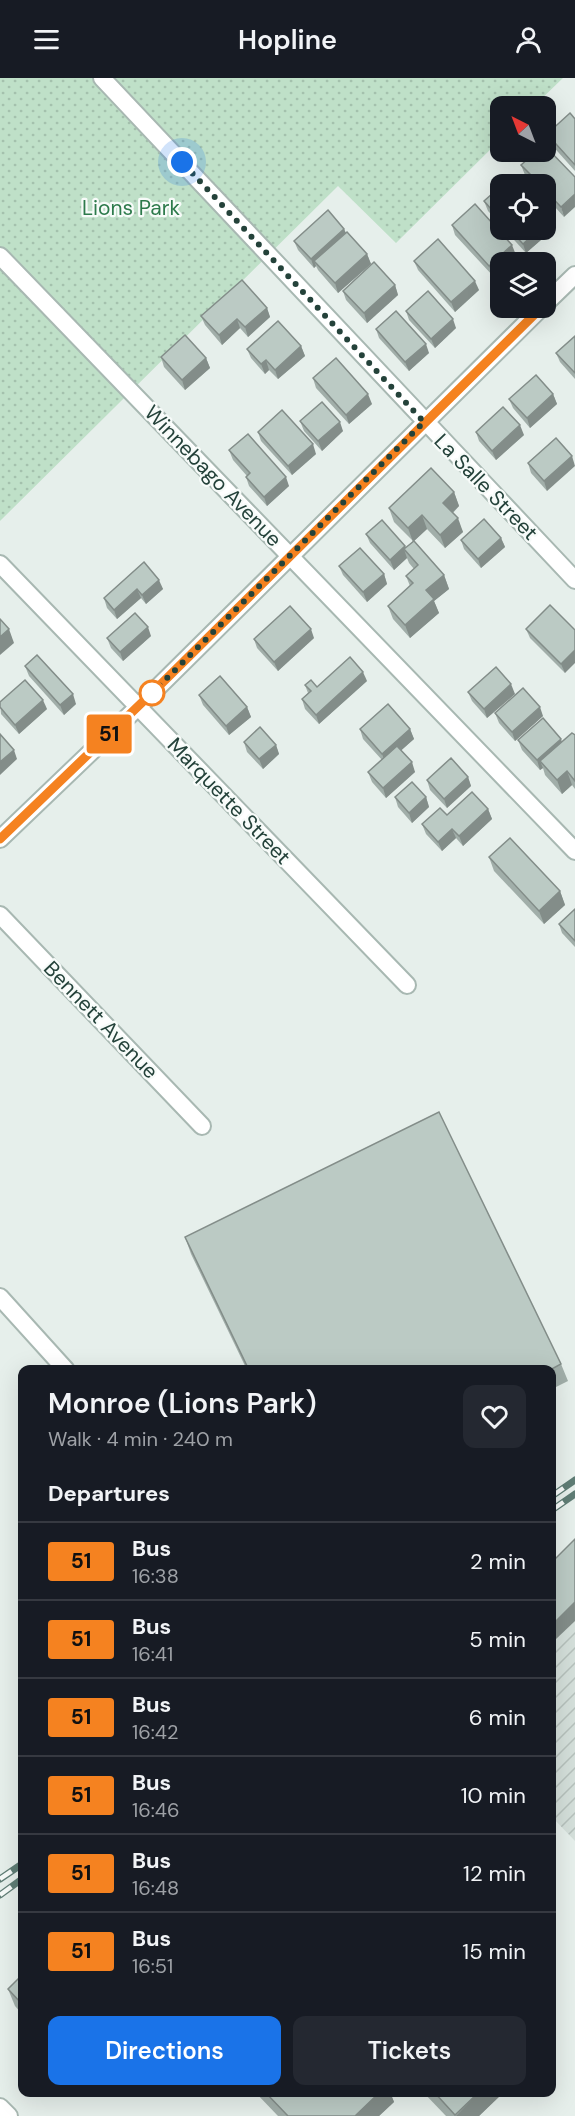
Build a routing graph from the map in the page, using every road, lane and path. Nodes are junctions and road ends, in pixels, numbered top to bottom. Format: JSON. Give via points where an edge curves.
{"nodes":[{"id":1,"x":102,"y":78,"type":"edge"},
{"id":2,"x":0,"y":256,"type":"edge"},
{"id":3,"x":575,"y":275,"type":"edge"},
{"id":4,"x":556,"y":293,"type":"edge"},
{"id":5,"x":531,"y":318,"type":"edge"},
{"id":6,"x":424,"y":422,"type":"junction"},
{"id":7,"x":290,"y":556,"type":"junction"},
{"id":8,"x":0,"y":564,"type":"edge"},
{"id":9,"x":575,"y":580,"type":"edge"},
{"id":10,"x":138,"y":707,"type":"junction"},
{"id":11,"x":0,"y":839,"type":"edge"},
{"id":12,"x":575,"y":851,"type":"edge"},
{"id":13,"x":0,"y":915,"type":"edge"},
{"id":14,"x":407,"y":985,"type":"dead end"},
{"id":15,"x":202,"y":1126,"type":"dead end"},
{"id":16,"x":0,"y":1298,"type":"edge"},
{"id":17,"x":61,"y":1365,"type":"edge"},
{"id":18,"x":0,"y":2107,"type":"edge"},
{"id":19,"x":9,"y":2116,"type":"edge"}],
"edges":[{"from":1,"to":6,"type":"street","name":"La Salle Street"},
{"from":2,"to":7,"type":"street","name":"Winnebago Avenue"},
{"from":3,"to":4,"type":"street"},
{"from":5,"to":6,"type":"street"},
{"from":6,"to":7,"type":"street"},
{"from":6,"to":9,"type":"street","name":"La Salle Street"},
{"from":7,"to":10,"type":"street"},
{"from":7,"to":12,"type":"street","name":"Winnebago Avenue"},
{"from":8,"to":10,"type":"street","name":"Marquette Street"},
{"from":10,"to":11,"type":"street"},
{"from":10,"to":14,"type":"street","name":"Marquette Street"},
{"from":13,"to":15,"type":"street","name":"Bennett Avenue"},
{"from":16,"to":17,"type":"street"},
{"from":18,"to":19,"type":"street"}]}
